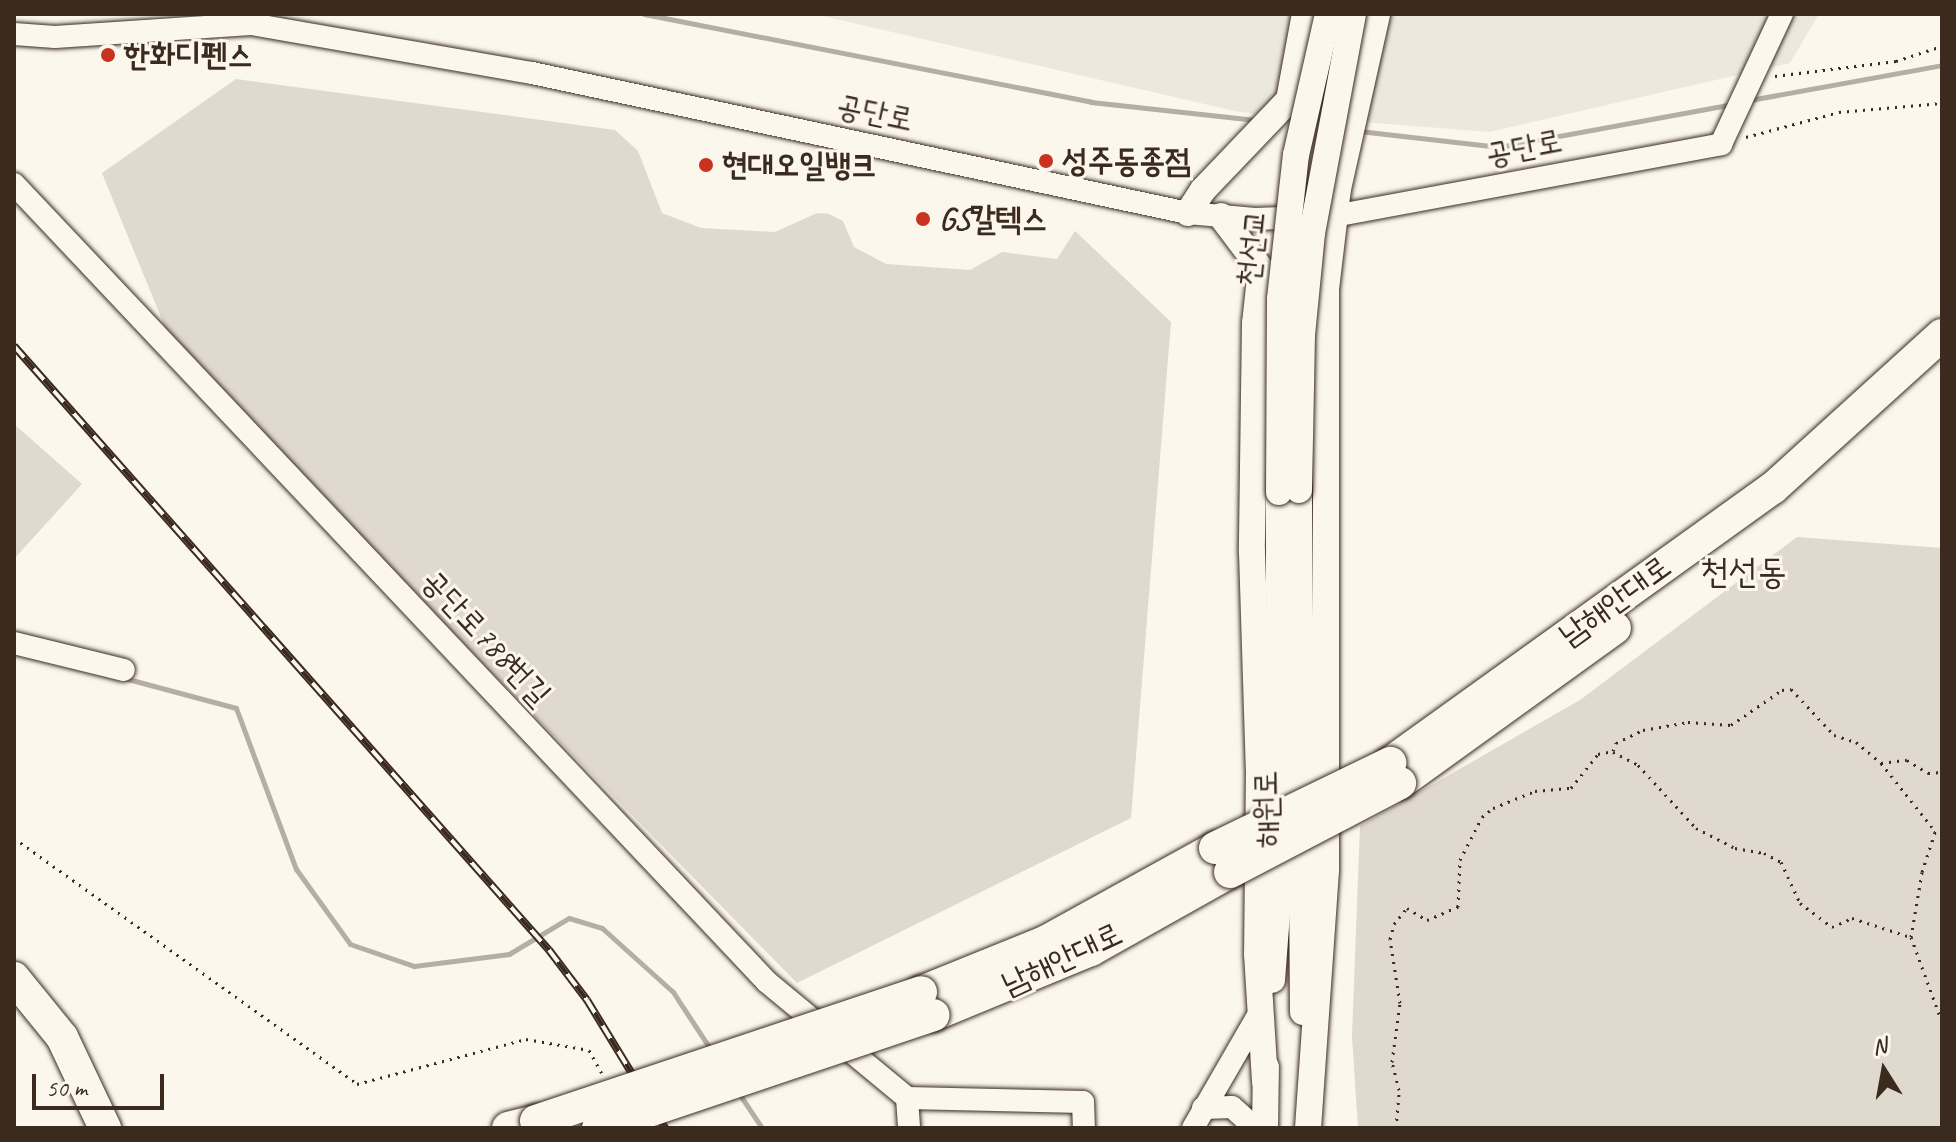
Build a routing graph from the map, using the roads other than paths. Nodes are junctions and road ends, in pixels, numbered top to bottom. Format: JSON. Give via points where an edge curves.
{"nodes":[{"id":1,"x":1305,"y":14,"type":"edge"},
{"id":2,"x":1328,"y":14,"type":"edge"},
{"id":3,"x":1353,"y":14,"type":"edge"},
{"id":4,"x":1377,"y":14,"type":"edge"},
{"id":5,"x":1782,"y":14,"type":"edge"},
{"id":6,"x":252,"y":19,"type":"edge"},
{"id":7,"x":14,"y":34,"type":"edge"},
{"id":8,"x":14,"y":184,"type":"edge"},
{"id":9,"x":1188,"y":213,"type":"junction"},
{"id":10,"x":1221,"y":216,"type":"junction"},
{"id":11,"x":1334,"y":216,"type":"junction"},
{"id":12,"x":1256,"y":311,"type":"junction"},
{"id":13,"x":1325,"y":332,"type":"junction"},
{"id":14,"x":1942,"y":335,"type":"edge"},
{"id":15,"x":1942,"y":365,"type":"edge"},
{"id":16,"x":1289,"y":491,"type":"junction"},
{"id":17,"x":14,"y":643,"type":"edge"},
{"id":18,"x":124,"y":670,"type":"dead end"},
{"id":19,"x":1395,"y":773,"type":"junction"},
{"id":20,"x":14,"y":978,"type":"edge"},
{"id":21,"x":14,"y":997,"type":"edge"},
{"id":22,"x":927,"y":1004,"type":"junction"},
{"id":23,"x":1260,"y":1012,"type":"junction"},
{"id":24,"x":1265,"y":1082,"type":"junction"},
{"id":25,"x":907,"y":1098,"type":"junction"},
{"id":26,"x":1198,"y":1118,"type":"edge"},
{"id":27,"x":522,"y":1124,"type":"edge"},
{"id":28,"x":89,"y":1128,"type":"edge"},
{"id":29,"x":105,"y":1128,"type":"edge"},
{"id":30,"x":598,"y":1128,"type":"edge"},
{"id":31,"x":909,"y":1128,"type":"edge"},
{"id":32,"x":1084,"y":1128,"type":"edge"},
{"id":33,"x":1255,"y":1128,"type":"edge"},
{"id":34,"x":1265,"y":1128,"type":"edge"},
{"id":35,"x":1306,"y":1128,"type":"edge"}],
"edges":[{"from":1,"to":9,"type":"main road","via":[[1289,100],[1203,190]]},
{"from":2,"to":16,"type":"main road","name":"천선교","bridge":true,"via":[[1296,155],[1280,299]]},
{"from":3,"to":16,"type":"main road","name":"천선교","bridge":true,"via":[[1312,233]]},
{"from":4,"to":11,"type":"main road"},
{"from":5,"to":11,"type":"street","name":"공단로","via":[[1724,137]]},
{"from":6,"to":7,"type":"street","name":"공단로","via":[[55,37]]},
{"from":6,"to":9,"type":"street","name":"공단로"},
{"from":8,"to":25,"type":"street","name":"공단로788번길","via":[[767,982]]},
{"from":9,"to":10,"type":"street","name":"공단로"},
{"from":10,"to":11,"type":"street","name":"공단로"},
{"from":10,"to":12,"type":"main road","via":[[1261,269]]},
{"from":11,"to":13,"type":"main road"},
{"from":12,"to":13,"type":"main road","via":[[1272,281],[1303,278],[1316,292]]},
{"from":12,"to":23,"type":"main road","via":[[1252,552]]},
{"from":13,"to":35,"type":"main road","via":[[1327,854]]},
{"from":14,"to":19,"type":"highway","name":"남해안대로","via":[[1773,488]]},
{"from":15,"to":19,"type":"highway","name":"남해안대로","via":[[1676,582]]},
{"from":16,"to":24,"type":"main road","name":"해원로","via":[[1280,873]]},
{"from":16,"to":35,"type":"main road","name":"해원로"},
{"from":17,"to":18,"type":"street"},
{"from":19,"to":22,"type":"highway","name":"남해안대로","bridge":true,"via":[[1222,860],[1091,950]]},
{"from":20,"to":29,"type":"highway","via":[[62,1037]]},
{"from":21,"to":28,"type":"highway","via":[[55,1049]]},
{"from":22,"to":27,"type":"highway","bridge":true},
{"from":22,"to":30,"type":"highway","bridge":true},
{"from":23,"to":24,"type":"main road"},
{"from":23,"to":26,"type":"street","via":[[1235,1063]]},
{"from":24,"to":34,"type":"main road","name":"해원로"},
{"from":25,"to":31,"type":"street"},
{"from":25,"to":32,"type":"street","via":[[1083,1102]]},
{"from":26,"to":33,"type":"street","via":[[1232,1107]]}]}
